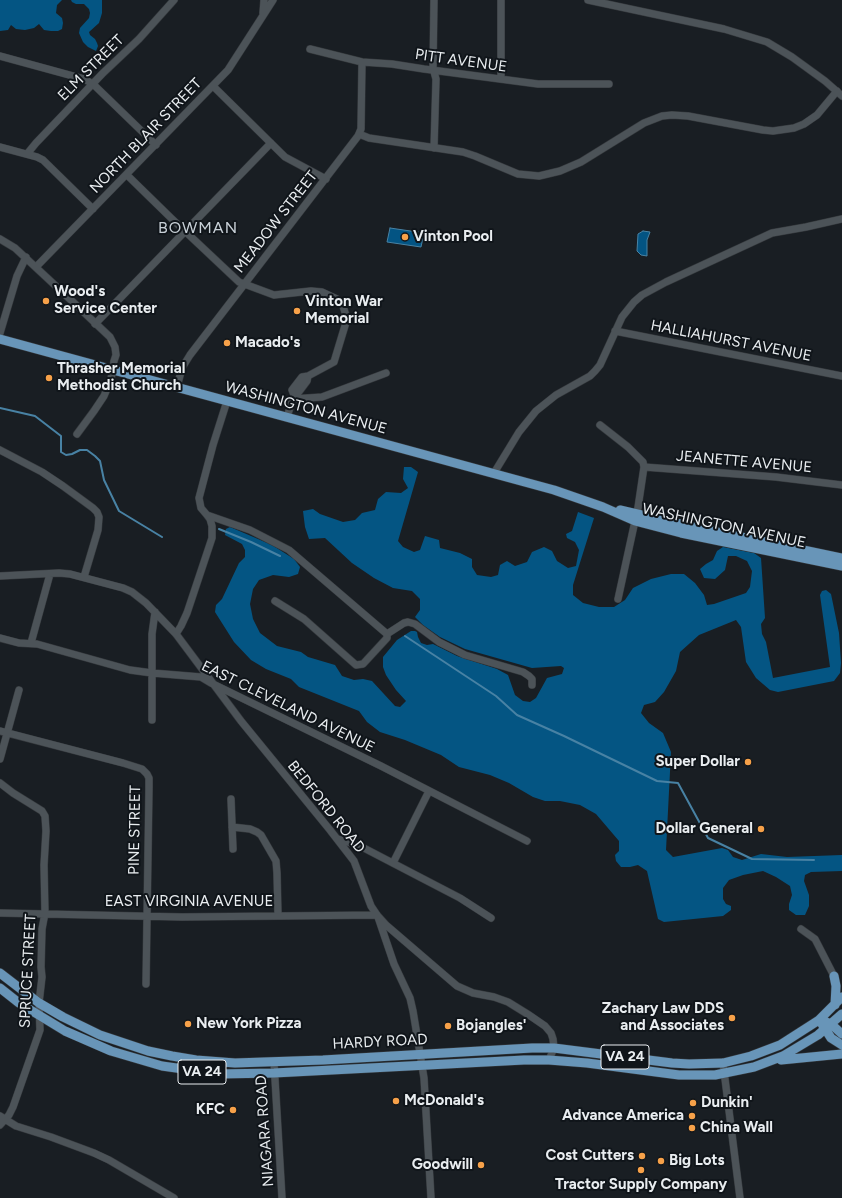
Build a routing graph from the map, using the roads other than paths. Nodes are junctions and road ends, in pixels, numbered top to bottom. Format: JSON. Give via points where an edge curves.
{"nodes":[{"id":1,"x":174,"y":0,"type":"edge"},
{"id":2,"x":264,"y":0,"type":"edge"},
{"id":3,"x":272,"y":0,"type":"edge"},
{"id":4,"x":434,"y":0,"type":"edge"},
{"id":5,"x":501,"y":0,"type":"edge"},
{"id":6,"x":588,"y":0,"type":"edge"},
{"id":7,"x":263,"y":14,"type":"junction"},
{"id":8,"x":310,"y":49,"type":"dead end"},
{"id":9,"x":0,"y":56,"type":"edge"},
{"id":10,"x":362,"y":62,"type":"junction"},
{"id":11,"x":434,"y":71,"type":"junction"},
{"id":12,"x":501,"y":79,"type":"junction"},
{"id":13,"x":93,"y":84,"type":"junction"},
{"id":14,"x":609,"y":84,"type":"dead end"},
{"id":15,"x":213,"y":86,"type":"junction"},
{"id":16,"x":839,"y":93,"type":"edge"},
{"id":17,"x":359,"y":134,"type":"junction"},
{"id":18,"x":271,"y":143,"type":"junction"},
{"id":19,"x":156,"y":145,"type":"junction"},
{"id":20,"x":0,"y":147,"type":"edge"},
{"id":21,"x":434,"y":148,"type":"junction"},
{"id":22,"x":27,"y":154,"type":"junction"},
{"id":23,"x":127,"y":175,"type":"junction"},
{"id":24,"x":326,"y":178,"type":"junction"},
{"id":25,"x":93,"y":209,"type":"junction"},
{"id":26,"x":842,"y":219,"type":"edge"},
{"id":27,"x":184,"y":231,"type":"junction"},
{"id":28,"x":0,"y":239,"type":"edge"},
{"id":29,"x":26,"y":257,"type":"junction"},
{"id":30,"x":36,"y":267,"type":"junction"},
{"id":31,"x":244,"y":284,"type":"junction"},
{"id":32,"x":95,"y":324,"type":"junction"},
{"id":33,"x":615,"y":331,"type":"junction"},
{"id":34,"x":0,"y":333,"type":"edge"},
{"id":35,"x":0,"y":339,"type":"edge"},
{"id":36,"x":113,"y":370,"type":"junction"},
{"id":37,"x":386,"y":373,"type":"dead end"},
{"id":38,"x":842,"y":376,"type":"edge"},
{"id":39,"x":176,"y":387,"type":"junction"},
{"id":40,"x":294,"y":397,"type":"junction"},
{"id":41,"x":227,"y":401,"type":"junction"},
{"id":42,"x":287,"y":417,"type":"junction"},
{"id":43,"x":600,"y":425,"type":"dead end"},
{"id":44,"x":77,"y":434,"type":"dead end"},
{"id":45,"x":0,"y":450,"type":"edge"},
{"id":46,"x":644,"y":467,"type":"junction"},
{"id":47,"x":494,"y":473,"type":"junction"},
{"id":48,"x":842,"y":485,"type":"edge"},
{"id":49,"x":207,"y":514,"type":"junction"},
{"id":50,"x":636,"y":518,"type":"junction"},
{"id":51,"x":842,"y":558,"type":"edge"},
{"id":52,"x":842,"y":566,"type":"edge"},
{"id":53,"x":50,"y":574,"type":"junction"},
{"id":54,"x":0,"y":576,"type":"edge"},
{"id":55,"x":84,"y":577,"type":"junction"},
{"id":56,"x":618,"y":599,"type":"dead end"},
{"id":57,"x":275,"y":600,"type":"dead end"},
{"id":58,"x":155,"y":612,"type":"junction"},
{"id":59,"x":176,"y":634,"type":"junction"},
{"id":60,"x":387,"y":634,"type":"junction"},
{"id":61,"x":0,"y":638,"type":"edge"},
{"id":62,"x":31,"y":643,"type":"junction"},
{"id":63,"x":152,"y":673,"type":"junction"},
{"id":64,"x":211,"y":683,"type":"junction"},
{"id":65,"x":532,"y":685,"type":"dead end"},
{"id":66,"x":19,"y":690,"type":"dead end"},
{"id":67,"x":152,"y":720,"type":"dead end"},
{"id":68,"x":4,"y":732,"type":"edge"},
{"id":69,"x":0,"y":759,"type":"edge"},
{"id":70,"x":0,"y":783,"type":"edge"},
{"id":71,"x":429,"y":791,"type":"junction"},
{"id":72,"x":232,"y":799,"type":"dead end"},
{"id":73,"x":232,"y":827,"type":"junction"},
{"id":74,"x":338,"y":839,"type":"junction"},
{"id":75,"x":527,"y":841,"type":"dead end"},
{"id":76,"x":233,"y":849,"type":"dead end"},
{"id":77,"x":393,"y":863,"type":"junction"},
{"id":78,"x":0,"y":912,"type":"edge"},
{"id":79,"x":45,"y":913,"type":"junction"},
{"id":80,"x":278,"y":915,"type":"junction"},
{"id":81,"x":377,"y":915,"type":"junction"},
{"id":82,"x":147,"y":916,"type":"junction"},
{"id":83,"x":491,"y":918,"type":"dead end"},
{"id":84,"x":801,"y":929,"type":"dead end"},
{"id":85,"x":0,"y":974,"type":"edge"},
{"id":86,"x":834,"y":976,"type":"junction"},
{"id":87,"x":842,"y":982,"type":"edge"},
{"id":88,"x":146,"y":984,"type":"dead end"},
{"id":89,"x":0,"y":988,"type":"edge"},
{"id":90,"x":842,"y":997,"type":"edge"},
{"id":91,"x":39,"y":1003,"type":"junction"},
{"id":92,"x":835,"y":1005,"type":"junction"},
{"id":93,"x":842,"y":1014,"type":"edge"},
{"id":94,"x":40,"y":1016,"type":"junction"},
{"id":95,"x":819,"y":1020,"type":"junction"},
{"id":96,"x":828,"y":1027,"type":"junction"},
{"id":97,"x":842,"y":1034,"type":"edge"},
{"id":98,"x":842,"y":1045,"type":"edge"},
{"id":99,"x":554,"y":1048,"type":"junction"},
{"id":100,"x":420,"y":1054,"type":"junction"},
{"id":101,"x":842,"y":1054,"type":"edge"},
{"id":102,"x":549,"y":1060,"type":"junction"},
{"id":103,"x":274,"y":1062,"type":"junction"},
{"id":104,"x":770,"y":1062,"type":"junction"},
{"id":105,"x":723,"y":1063,"type":"junction"},
{"id":106,"x":422,"y":1065,"type":"junction"},
{"id":107,"x":274,"y":1073,"type":"junction"},
{"id":108,"x":725,"y":1074,"type":"junction"},
{"id":109,"x":2,"y":1120,"type":"edge"},
{"id":110,"x":174,"y":1198,"type":"edge"},
{"id":111,"x":282,"y":1198,"type":"edge"},
{"id":112,"x":431,"y":1198,"type":"edge"},
{"id":113,"x":740,"y":1198,"type":"edge"}],
"edges":[{"from":1,"to":13,"type":"street","name":"ELM STREET"},
{"from":2,"to":7,"type":"street"},
{"from":3,"to":7,"type":"street","name":"NORTH BLAIR STREET"},
{"from":4,"to":11,"type":"street"},
{"from":5,"to":12,"type":"street"},
{"from":6,"to":16,"type":"street","via":[[756,38],[792,56]]},
{"from":7,"to":15,"type":"street","name":"NORTH BLAIR STREET","via":[[234,62]]},
{"from":8,"to":10,"type":"street","name":"PITT AVENUE"},
{"from":9,"to":13,"type":"street"},
{"from":10,"to":11,"type":"street","name":"PITT AVENUE"},
{"from":10,"to":17,"type":"street"},
{"from":11,"to":12,"type":"street","name":"PITT AVENUE"},
{"from":11,"to":21,"type":"street"},
{"from":12,"to":14,"type":"street","name":"PITT AVENUE","via":[[554,85]]},
{"from":13,"to":19,"type":"street"},
{"from":13,"to":22,"type":"street","name":"ELM STREET"},
{"from":15,"to":18,"type":"street"},
{"from":15,"to":19,"type":"street","name":"NORTH BLAIR STREET"},
{"from":16,"to":21,"type":"street","via":[[804,124],[784,130],[763,130],[688,116],[662,116],[644,123],[581,162],[539,176],[518,174],[463,152]]},
{"from":17,"to":21,"type":"street","via":[[369,138]]},
{"from":17,"to":24,"type":"street","name":"MEADOW STREET"},
{"from":18,"to":24,"type":"street","via":[[288,159]]},
{"from":18,"to":27,"type":"street"},
{"from":19,"to":23,"type":"street","name":"NORTH BLAIR STREET"},
{"from":20,"to":22,"type":"street"},
{"from":22,"to":25,"type":"street","via":[[45,161]]},
{"from":23,"to":25,"type":"street","name":"NORTH BLAIR STREET"},
{"from":23,"to":27,"type":"street"},
{"from":24,"to":31,"type":"street","name":"MEADOW STREET"},
{"from":25,"to":30,"type":"street","name":"NORTH BLAIR STREET"},
{"from":26,"to":33,"type":"street","via":[[772,233],[666,282],[634,302]]},
{"from":27,"to":31,"type":"street"},
{"from":27,"to":32,"type":"street"},
{"from":28,"to":29,"type":"street","via":[[10,243]]},
{"from":29,"to":30,"type":"street"},
{"from":29,"to":34,"type":"street","via":[[16,276]]},
{"from":30,"to":32,"type":"street"},
{"from":31,"to":39,"type":"street","name":"MEADOW STREET","via":[[185,361]]},
{"from":31,"to":40,"type":"street","via":[[274,295],[322,292],[337,299],[343,306],[347,319],[334,362],[308,376]]},
{"from":32,"to":36,"type":"street","via":[[110,338],[116,351]]},
{"from":33,"to":38,"type":"street","name":"HALLIAHURST AVENUE"},
{"from":33,"to":47,"type":"street","via":[[595,371],[556,395],[536,411],[519,432]]},
{"from":35,"to":36,"type":"main road","name":"WASHINGTON AVENUE"},
{"from":36,"to":39,"type":"main road","name":"WASHINGTON AVENUE"},
{"from":36,"to":44,"type":"street","via":[[104,396]]},
{"from":37,"to":40,"type":"street","via":[[322,397]]},
{"from":39,"to":41,"type":"main road","name":"WASHINGTON AVENUE"},
{"from":40,"to":42,"type":"street"},
{"from":41,"to":42,"type":"main road","name":"WASHINGTON AVENUE"},
{"from":41,"to":49,"type":"street","via":[[199,498],[201,508]]},
{"from":42,"to":47,"type":"main road","name":"WASHINGTON AVENUE"},
{"from":43,"to":46,"type":"street","via":[[628,447],[643,462]]},
{"from":45,"to":55,"type":"street","via":[[42,472],[93,508],[99,517]]},
{"from":46,"to":48,"type":"street","name":"JEANETTE AVENUE","via":[[768,476]]},
{"from":46,"to":50,"type":"street"},
{"from":47,"to":50,"type":"main road","name":"WASHINGTON AVENUE"},
{"from":49,"to":59,"type":"street","via":[[212,526],[212,538],[187,613]]},
{"from":49,"to":60,"type":"street","via":[[250,530],[289,550]]},
{"from":50,"to":51,"type":"main road","name":"WASHINGTON AVENUE"},
{"from":50,"to":52,"type":"main road","name":"WASHINGTON AVENUE","via":[[680,533]]},
{"from":50,"to":56,"type":"street"},
{"from":53,"to":54,"type":"street","name":"BEDFORD ROAD"},
{"from":53,"to":55,"type":"street","name":"BEDFORD ROAD"},
{"from":53,"to":62,"type":"street"},
{"from":55,"to":58,"type":"street","name":"BEDFORD ROAD","via":[[124,588]]},
{"from":57,"to":60,"type":"street","via":[[309,623],[356,665],[363,664],[387,638]]},
{"from":58,"to":59,"type":"street","name":"BEDFORD ROAD"},
{"from":58,"to":63,"type":"street"},
{"from":59,"to":64,"type":"street","name":"BEDFORD ROAD"},
{"from":60,"to":65,"type":"street","via":[[404,623],[412,622],[439,642],[465,655],[523,672],[530,676]]},
{"from":61,"to":62,"type":"street","name":"EAST CLEVELAND AVENUE"},
{"from":62,"to":63,"type":"street","name":"EAST CLEVELAND AVENUE","via":[[130,670]]},
{"from":63,"to":64,"type":"street","name":"EAST CLEVELAND AVENUE","via":[[194,675]]},
{"from":63,"to":67,"type":"street"},
{"from":64,"to":71,"type":"street","name":"EAST CLEVELAND AVENUE"},
{"from":64,"to":74,"type":"street","name":"BEDFORD ROAD"},
{"from":66,"to":68,"type":"street"},
{"from":68,"to":69,"type":"street"},
{"from":68,"to":82,"type":"street","name":"PINE STREET","via":[[123,763],[142,769],[147,774]]},
{"from":70,"to":79,"type":"street","name":"SPRUCE STREET","via":[[42,811],[46,820]]},
{"from":71,"to":75,"type":"street","name":"EAST CLEVELAND AVENUE"},
{"from":71,"to":77,"type":"street"},
{"from":72,"to":73,"type":"street"},
{"from":73,"to":76,"type":"street"},
{"from":73,"to":80,"type":"street","via":[[250,829],[261,835],[276,861]]},
{"from":74,"to":77,"type":"street","via":[[360,846]]},
{"from":74,"to":81,"type":"street","name":"BEDFORD ROAD","via":[[356,865],[371,906]]},
{"from":77,"to":83,"type":"street","via":[[460,898]]},
{"from":78,"to":79,"type":"street","name":"EAST VIRGINIA AVENUE"},
{"from":79,"to":82,"type":"street","name":"EAST VIRGINIA AVENUE"},
{"from":79,"to":91,"type":"street","name":"SPRUCE STREET"},
{"from":80,"to":81,"type":"street","name":"EAST VIRGINIA AVENUE"},
{"from":80,"to":82,"type":"street","name":"EAST VIRGINIA AVENUE"},
{"from":81,"to":99,"type":"street","name":"BEDFORD ROAD","via":[[457,986],[508,1002],[545,1026],[552,1033]]},
{"from":81,"to":100,"type":"street","via":[[394,964],[410,998]]},
{"from":82,"to":88,"type":"street","name":"PINE STREET"},
{"from":84,"to":86,"type":"street","via":[[815,939]]},
{"from":85,"to":91,"type":"main road","name":"HARDY ROAD","number":"VA 24"},
{"from":86,"to":87,"type":"main road"},
{"from":86,"to":92,"type":"main road"},
{"from":89,"to":94,"type":"main road","name":"HARDY ROAD","number":"VA 24"},
{"from":90,"to":92,"type":"main road","number":"VA 24"},
{"from":91,"to":94,"type":"street","name":"SPRUCE STREET"},
{"from":91,"to":103,"type":"main road","name":"HARDY ROAD","number":"VA 24","via":[[84,1028],[148,1051],[216,1062]]},
{"from":92,"to":95,"type":"main road","number":"VA 24"},
{"from":93,"to":96,"type":"main road","number":"VA 24"},
{"from":94,"to":107,"type":"main road","name":"HARDY ROAD","number":"VA 24","via":[[93,1044],[162,1066],[219,1074]]},
{"from":94,"to":109,"type":"street","name":"SPRUCE STREET","via":[[40,1030],[13,1106]]},
{"from":95,"to":96,"type":"main road"},
{"from":95,"to":105,"type":"main road","name":"HARDY ROAD","number":"VA 24","via":[[780,1045]]},
{"from":96,"to":97,"type":"main road"},
{"from":96,"to":98,"type":"main road","via":[[831,1038]]},
{"from":96,"to":104,"type":"main road","number":"VA 24","via":[[796,1050]]},
{"from":99,"to":100,"type":"main road","name":"HARDY ROAD","number":"VA 24","via":[[504,1048]]},
{"from":99,"to":102,"type":"street"},
{"from":99,"to":105,"type":"main road","name":"HARDY ROAD","number":"VA 24","via":[[672,1063]]},
{"from":100,"to":103,"type":"main road","name":"HARDY ROAD","number":"VA 24"},
{"from":100,"to":106,"type":"street"},
{"from":101,"to":104,"type":"main road"},
{"from":102,"to":106,"type":"main road","name":"HARDY ROAD","number":"VA 24"},
{"from":102,"to":108,"type":"main road","name":"HARDY ROAD","number":"VA 24","via":[[679,1075]]},
{"from":103,"to":107,"type":"street","name":"NIAGARA ROAD"},
{"from":104,"to":108,"type":"main road","name":"HARDY ROAD","number":"VA 24"},
{"from":105,"to":108,"type":"street"},
{"from":106,"to":107,"type":"main road","name":"HARDY ROAD","number":"VA 24"},
{"from":106,"to":112,"type":"street"},
{"from":107,"to":111,"type":"street","name":"NIAGARA ROAD"},
{"from":108,"to":113,"type":"street"},
{"from":109,"to":110,"type":"street","via":[[99,1156]]}]}
